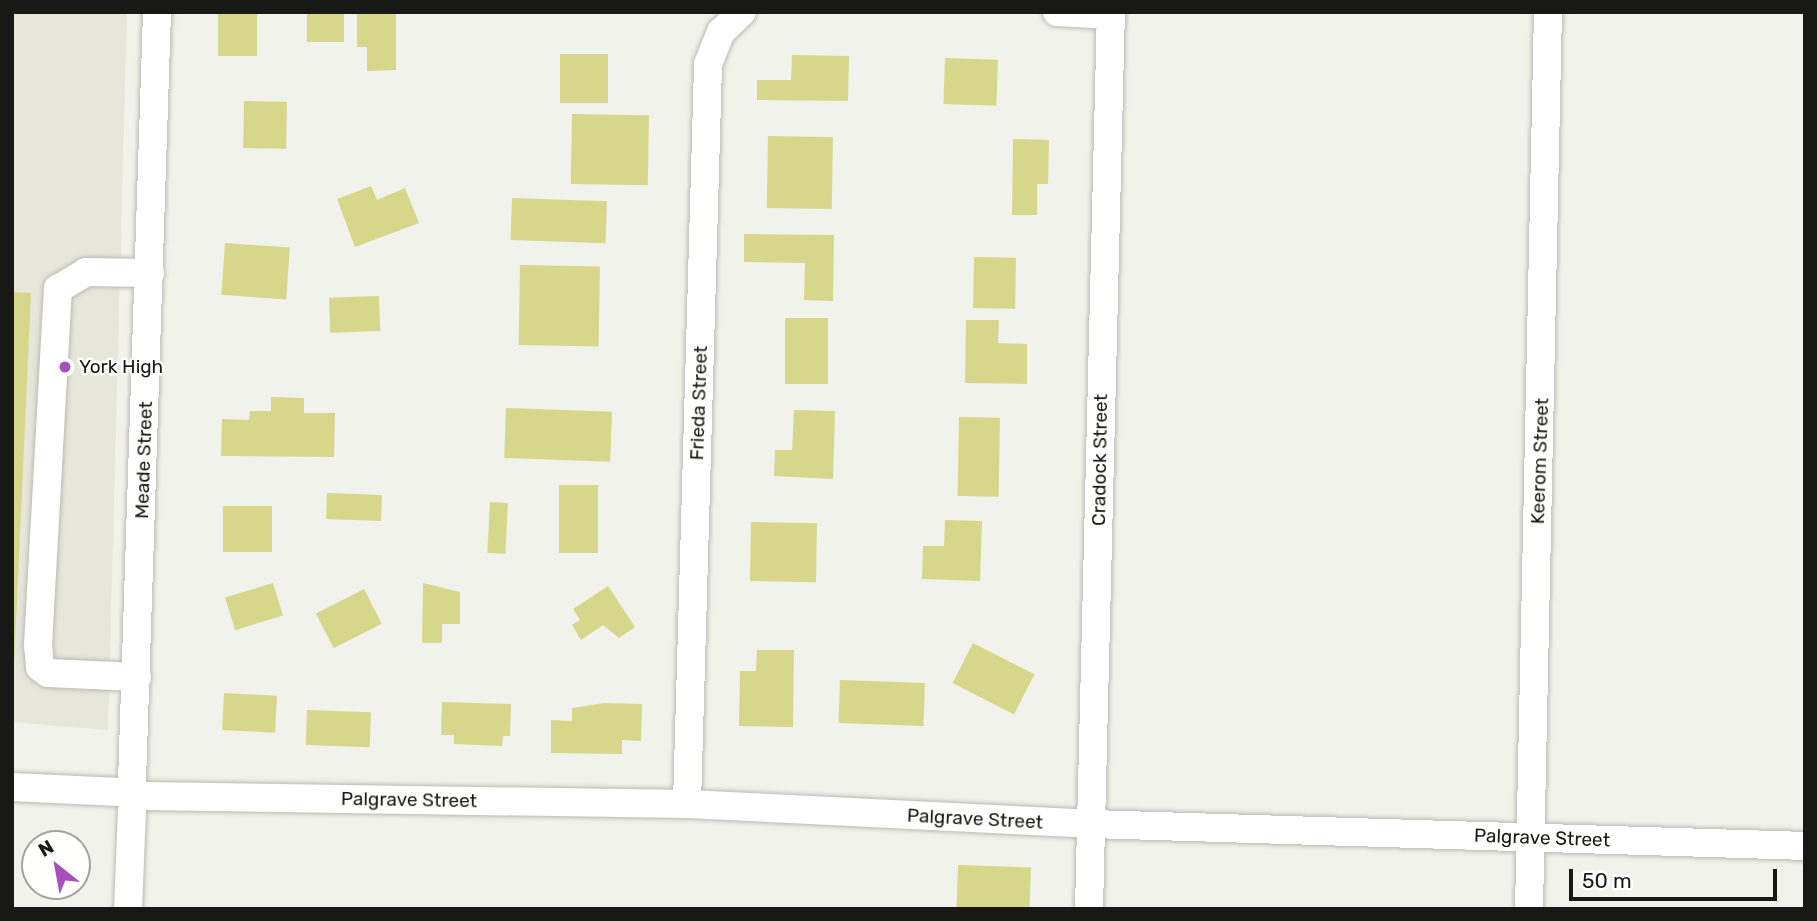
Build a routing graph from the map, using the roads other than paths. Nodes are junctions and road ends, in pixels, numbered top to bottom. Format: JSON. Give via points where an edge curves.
{"nodes":[{"id":1,"x":157,"y":12,"type":"edge"},
{"id":2,"x":742,"y":12,"type":"edge"},
{"id":3,"x":1057,"y":12,"type":"edge"},
{"id":4,"x":1548,"y":12,"type":"edge"},
{"id":5,"x":1111,"y":14,"type":"edge"},
{"id":6,"x":150,"y":273,"type":"junction"},
{"id":7,"x":137,"y":677,"type":"junction"},
{"id":8,"x":12,"y":787,"type":"edge"},
{"id":9,"x":132,"y":795,"type":"junction"},
{"id":10,"x":687,"y":804,"type":"junction"},
{"id":11,"x":1091,"y":824,"type":"junction"},
{"id":12,"x":1530,"y":838,"type":"junction"},
{"id":13,"x":1805,"y":846,"type":"edge"},
{"id":14,"x":128,"y":909,"type":"edge"},
{"id":15,"x":1089,"y":909,"type":"edge"},
{"id":16,"x":1528,"y":909,"type":"edge"}],
"edges":[{"from":1,"to":6,"type":"street","name":"Meade Street"},
{"from":2,"to":10,"type":"street","name":"Frieda Street","via":[[720,32],[708,64]]},
{"from":3,"to":5,"type":"street"},
{"from":4,"to":12,"type":"street","name":"Keerom Street"},
{"from":5,"to":11,"type":"street","name":"Cradock Street"},
{"from":6,"to":7,"type":"street","name":"Meade Street"},
{"from":6,"to":7,"type":"street","via":[[86,272],[58,289],[38,652],[40,667],[57,676]]},
{"from":7,"to":9,"type":"street","name":"Meade Street"},
{"from":8,"to":9,"type":"street","name":"Palgrave Street"},
{"from":9,"to":10,"type":"street","name":"Palgrave Street"},
{"from":9,"to":14,"type":"street","name":"Meade Street"},
{"from":10,"to":11,"type":"street","name":"Palgrave Street"},
{"from":11,"to":12,"type":"street","name":"Palgrave Street"},
{"from":11,"to":15,"type":"street","name":"Cradock Street"},
{"from":12,"to":13,"type":"street","name":"Palgrave Street"},
{"from":12,"to":16,"type":"street","name":"Keerom Street"}]}
